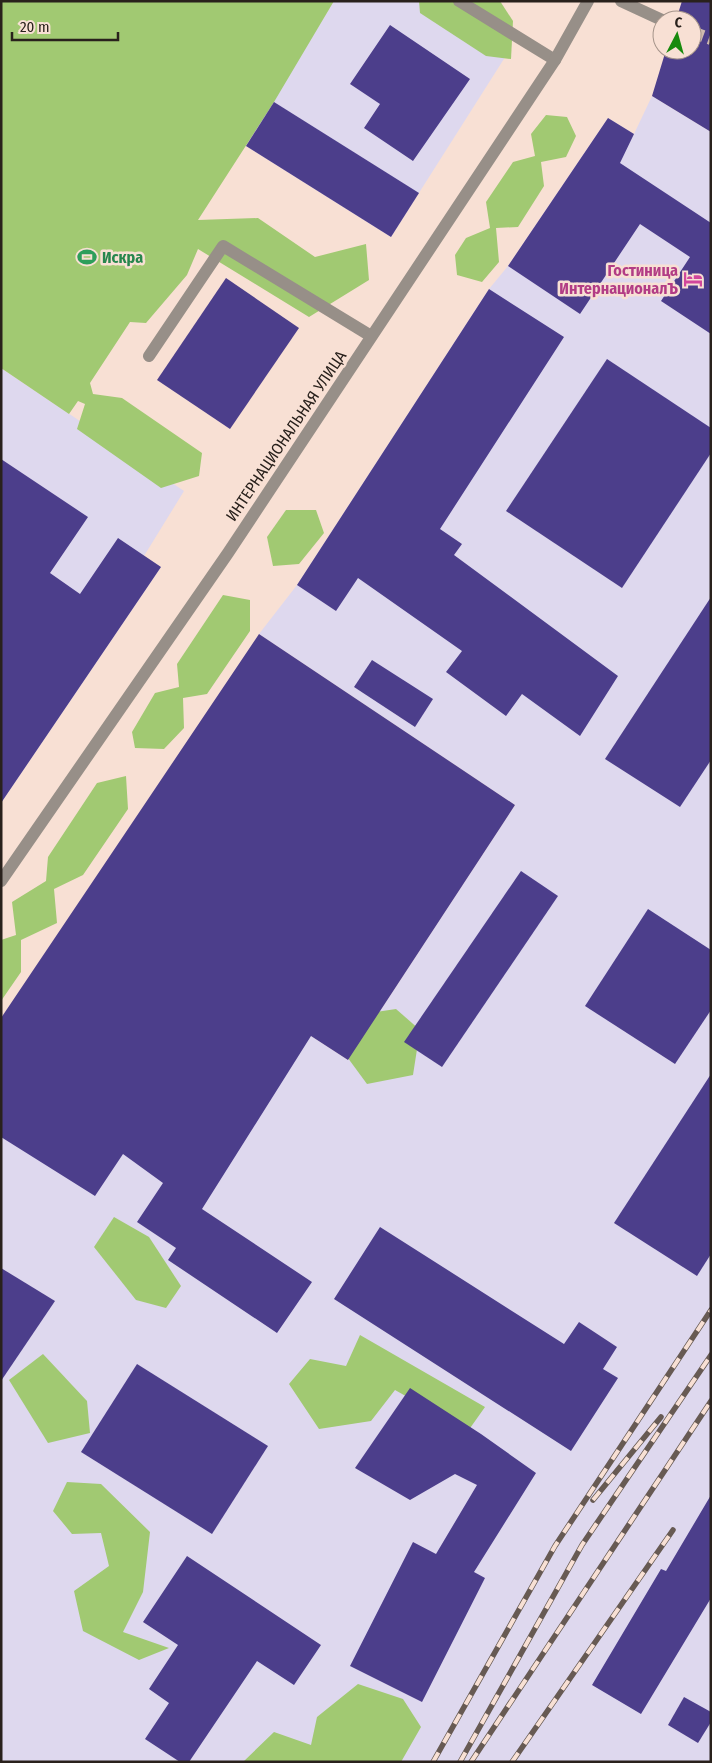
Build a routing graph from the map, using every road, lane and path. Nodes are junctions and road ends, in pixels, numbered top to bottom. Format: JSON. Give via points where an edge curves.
{"nodes":[{"id":1,"x":459,"y":1,"type":"edge"},
{"id":2,"x":588,"y":1,"type":"edge"},
{"id":3,"x":622,"y":1,"type":"edge"},
{"id":4,"x":652,"y":15,"type":"edge"},
{"id":5,"x":555,"y":60,"type":"junction"},
{"id":6,"x":372,"y":336,"type":"junction"},
{"id":7,"x":149,"y":356,"type":"dead end"},
{"id":8,"x":1,"y":881,"type":"edge"}],
"edges":[{"from":1,"to":5,"type":"street"},
{"from":2,"to":5,"type":"street","name":"ИНТЕРНАЦИОНАЛЬНАЯ УЛИЦА"},
{"from":3,"to":4,"type":"street"},
{"from":5,"to":6,"type":"street","name":"ИНТЕРНАЦИОНАЛЬНАЯ УЛИЦА"},
{"from":6,"to":7,"type":"street","via":[[224,246]]},
{"from":6,"to":8,"type":"street","name":"ИНТЕРНАЦИОНАЛЬНАЯ УЛИЦА","via":[[228,553]]}]}
